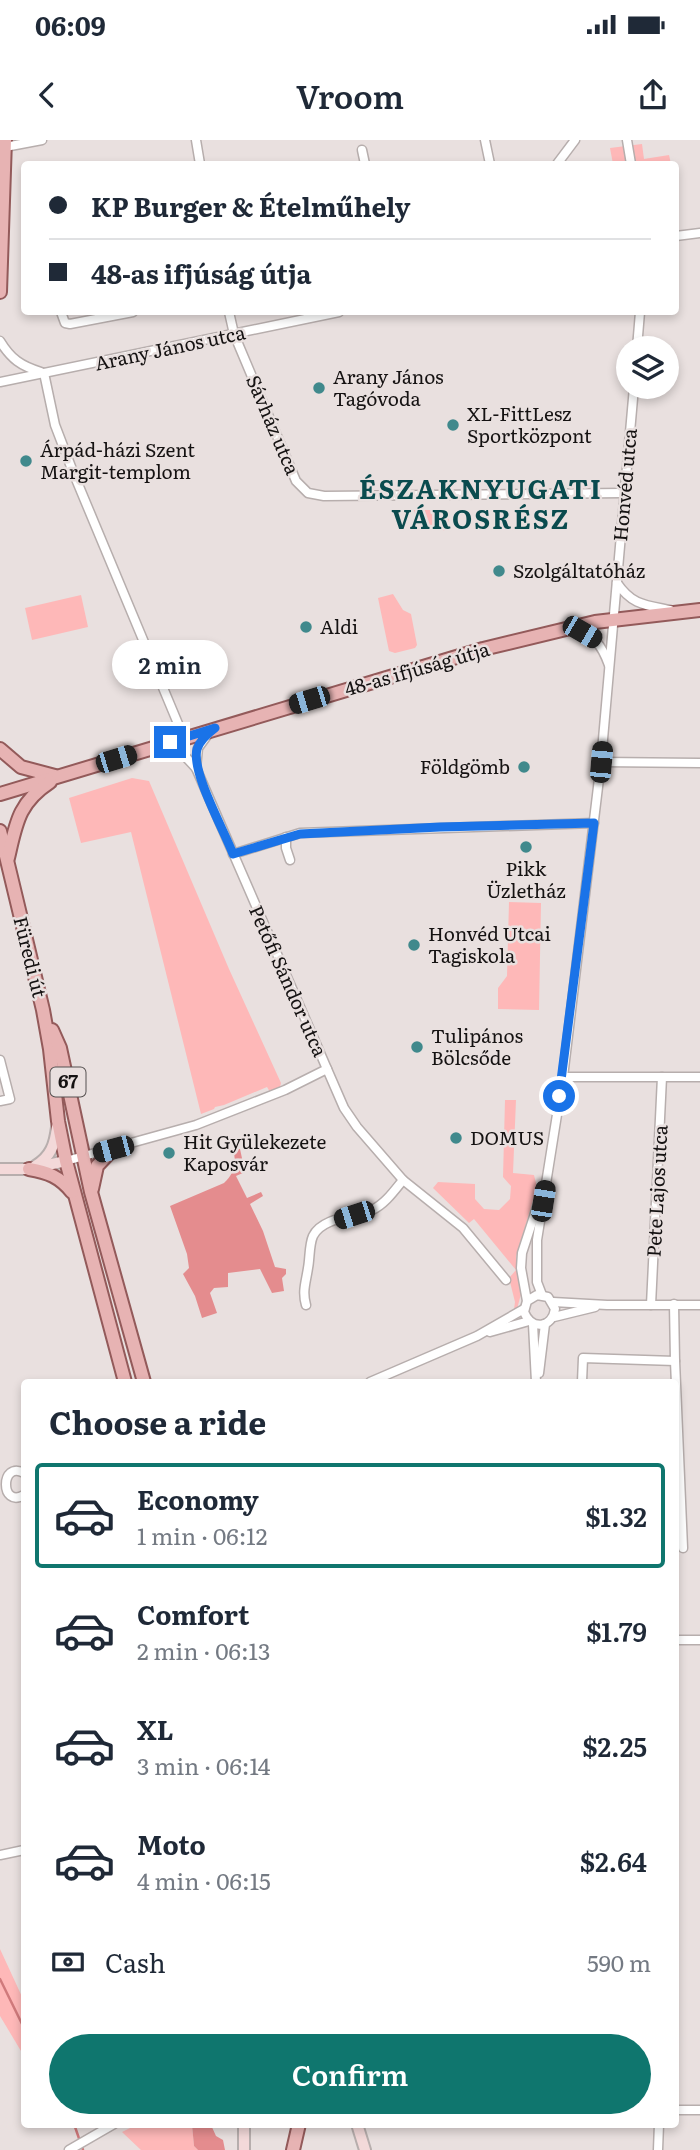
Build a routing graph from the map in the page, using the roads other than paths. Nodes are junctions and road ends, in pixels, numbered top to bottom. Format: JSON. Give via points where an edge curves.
{"nodes":[{"id":1,"x":42,"y":140,"type":"edge"},
{"id":2,"x":196,"y":140,"type":"edge"},
{"id":3,"x":485,"y":140,"type":"edge"},
{"id":4,"x":575,"y":140,"type":"edge"},
{"id":5,"x":627,"y":140,"type":"edge"},
{"id":6,"x":5,"y":144,"type":"edge"},
{"id":7,"x":362,"y":149,"type":"dead end"},
{"id":8,"x":200,"y":161,"type":"edge"},
{"id":9,"x":364,"y":161,"type":"edge"},
{"id":10,"x":489,"y":161,"type":"edge"},
{"id":11,"x":559,"y":161,"type":"edge"},
{"id":12,"x":630,"y":161,"type":"edge"},
{"id":13,"x":696,"y":234,"type":"edge"},
{"id":14,"x":679,"y":241,"type":"edge"},
{"id":15,"x":0,"y":292,"type":"edge"},
{"id":16,"x":62,"y":315,"type":"edge"},
{"id":17,"x":117,"y":315,"type":"edge"},
{"id":18,"x":230,"y":315,"type":"edge"},
{"id":19,"x":325,"y":315,"type":"edge"},
{"id":20,"x":640,"y":315,"type":"edge"},
{"id":21,"x":234,"y":334,"type":"junction"},
{"id":22,"x":638,"y":336,"type":"edge"},
{"id":23,"x":0,"y":341,"type":"edge"},
{"id":24,"x":44,"y":373,"type":"junction"},
{"id":25,"x":0,"y":382,"type":"edge"},
{"id":26,"x":633,"y":399,"type":"edge"},
{"id":27,"x":623,"y":492,"type":"junction"},
{"id":28,"x":617,"y":583,"type":"junction"},
{"id":29,"x":700,"y":610,"type":"edge"},
{"id":30,"x":678,"y":612,"type":"junction"},
{"id":31,"x":614,"y":619,"type":"junction"},
{"id":32,"x":560,"y":629,"type":"junction"},
{"id":33,"x":610,"y":667,"type":"junction"},
{"id":34,"x":215,"y":728,"type":"junction"},
{"id":35,"x":184,"y":738,"type":"junction"},
{"id":36,"x":156,"y":747,"type":"junction"},
{"id":37,"x":0,"y":749,"type":"edge"},
{"id":38,"x":601,"y":762,"type":"junction"},
{"id":39,"x":700,"y":763,"type":"edge"},
{"id":40,"x":196,"y":768,"type":"junction"},
{"id":41,"x":59,"y":777,"type":"junction"},
{"id":42,"x":0,"y":794,"type":"edge"},
{"id":43,"x":594,"y":823,"type":"junction"},
{"id":44,"x":0,"y":831,"type":"edge"},
{"id":45,"x":286,"y":836,"type":"junction"},
{"id":46,"x":233,"y":854,"type":"junction"},
{"id":47,"x":3,"y":858,"type":"edge"},
{"id":48,"x":290,"y":860,"type":"dead end"},
{"id":49,"x":43,"y":1010,"type":"junction"},
{"id":50,"x":0,"y":1060,"type":"edge"},
{"id":51,"x":327,"y":1069,"type":"junction"},
{"id":52,"x":563,"y":1077,"type":"junction"},
{"id":53,"x":662,"y":1077,"type":"junction"},
{"id":54,"x":700,"y":1077,"type":"edge"},
{"id":55,"x":0,"y":1101,"type":"edge"},
{"id":56,"x":58,"y":1121,"type":"junction"},
{"id":57,"x":113,"y":1149,"type":"junction"},
{"id":58,"x":83,"y":1157,"type":"junction"},
{"id":59,"x":66,"y":1161,"type":"junction"},
{"id":60,"x":0,"y":1169,"type":"edge"},
{"id":61,"x":29,"y":1169,"type":"junction"},
{"id":62,"x":403,"y":1180,"type":"junction"},
{"id":63,"x":546,"y":1182,"type":"junction"},
{"id":64,"x":91,"y":1192,"type":"junction"},
{"id":65,"x":75,"y":1195,"type":"junction"},
{"id":66,"x":506,"y":1280,"type":"dead end"},
{"id":67,"x":542,"y":1295,"type":"junction"},
{"id":68,"x":553,"y":1302,"type":"junction"},
{"id":69,"x":674,"y":1304,"type":"junction"},
{"id":70,"x":306,"y":1305,"type":"dead end"},
{"id":71,"x":526,"y":1305,"type":"junction"},
{"id":72,"x":607,"y":1305,"type":"junction"},
{"id":73,"x":651,"y":1305,"type":"junction"},
{"id":74,"x":700,"y":1305,"type":"edge"},
{"id":75,"x":554,"y":1317,"type":"junction"},
{"id":76,"x":531,"y":1323,"type":"junction"},
{"id":77,"x":545,"y":1324,"type":"junction"},
{"id":78,"x":477,"y":1336,"type":"junction"},
{"id":79,"x":675,"y":1361,"type":"junction"},
{"id":80,"x":124,"y":1379,"type":"edge"},
{"id":81,"x":143,"y":1379,"type":"edge"},
{"id":82,"x":377,"y":1379,"type":"edge"},
{"id":83,"x":537,"y":1379,"type":"edge"},
{"id":84,"x":537,"y":1379,"type":"edge"},
{"id":85,"x":582,"y":1379,"type":"edge"},
{"id":86,"x":675,"y":1379,"type":"edge"},
{"id":87,"x":21,"y":1472,"type":"edge"},
{"id":88,"x":679,"y":1486,"type":"edge"},
{"id":89,"x":2,"y":1490,"type":"edge"},
{"id":90,"x":21,"y":1496,"type":"edge"},
{"id":91,"x":683,"y":1548,"type":"dead end"},
{"id":92,"x":679,"y":1640,"type":"edge"},
{"id":93,"x":700,"y":1640,"type":"edge"},
{"id":94,"x":21,"y":1851,"type":"edge"},
{"id":95,"x":0,"y":1855,"type":"edge"},
{"id":96,"x":679,"y":2109,"type":"edge"},
{"id":97,"x":700,"y":2110,"type":"edge"},
{"id":98,"x":107,"y":2128,"type":"edge"},
{"id":99,"x":244,"y":2128,"type":"edge"},
{"id":100,"x":359,"y":2128,"type":"edge"},
{"id":101,"x":659,"y":2128,"type":"edge"},
{"id":102,"x":298,"y":2129,"type":"edge"},
{"id":103,"x":73,"y":2148,"type":"edge"},
{"id":104,"x":244,"y":2150,"type":"edge"},
{"id":105,"x":293,"y":2150,"type":"edge"},
{"id":106,"x":365,"y":2150,"type":"edge"},
{"id":107,"x":658,"y":2150,"type":"edge"}],
"edges":[{"from":1,"to":6,"type":"street"},
{"from":2,"to":8,"type":"street"},
{"from":3,"to":10,"type":"street"},
{"from":4,"to":11,"type":"street"},
{"from":5,"to":12,"type":"street"},
{"from":6,"to":15,"type":"main road"},
{"from":7,"to":9,"type":"street"},
{"from":13,"to":14,"type":"street"},
{"from":16,"to":17,"type":"street","via":[[70,324]]},
{"from":18,"to":21,"type":"street","name":"Sávház utca"},
{"from":19,"to":21,"type":"street","name":"Arany János utca"},
{"from":20,"to":22,"type":"street"},
{"from":21,"to":24,"type":"street","name":"Arany János utca"},
{"from":21,"to":27,"type":"street","name":"Sávház utca","via":[[296,481],[308,492],[324,496]]},
{"from":23,"to":24,"type":"street","via":[[21,366]]},
{"from":24,"to":25,"type":"street","name":"Arany János utca"},
{"from":24,"to":35,"type":"street","via":[[55,425],[73,472]]},
{"from":26,"to":27,"type":"street","name":"Honvéd utca"},
{"from":27,"to":28,"type":"street","name":"Honvéd utca"},
{"from":28,"to":30,"type":"street","via":[[625,596],[637,603]]},
{"from":28,"to":31,"type":"street","name":"Honvéd utca"},
{"from":29,"to":30,"type":"main road","name":"48-as ifjúság útja"},
{"from":30,"to":31,"type":"main road","name":"48-as ifjúság útja"},
{"from":31,"to":32,"type":"main road","name":"48-as ifjúság útja"},
{"from":31,"to":33,"type":"street","name":"Honvéd utca"},
{"from":32,"to":33,"type":"street","via":[[595,639]]},
{"from":32,"to":34,"type":"main road","name":"48-as ifjúság útja"},
{"from":33,"to":38,"type":"street","name":"Honvéd utca"},
{"from":34,"to":35,"type":"main road","name":"48-as ifjúság útja"},
{"from":34,"to":40,"type":"street","via":[[198,748]]},
{"from":35,"to":36,"type":"main road","name":"48-as ifjúság útja"},
{"from":36,"to":40,"type":"street","via":[[182,753]]},
{"from":36,"to":41,"type":"main road","name":"48-as ifjúság útja"},
{"from":37,"to":41,"type":"main road","via":[[21,767]]},
{"from":38,"to":39,"type":"street"},
{"from":38,"to":43,"type":"street","name":"Honvéd utca"},
{"from":40,"to":46,"type":"street","name":"Petőfi Sándor utca"},
{"from":41,"to":42,"type":"main road","name":"48-as ifjúság útja"},
{"from":41,"to":47,"type":"main road","via":[[21,810]]},
{"from":43,"to":45,"type":"street"},
{"from":43,"to":52,"type":"street","name":"Honvéd utca"},
{"from":44,"to":47,"type":"main road","number":"67"},
{"from":45,"to":46,"type":"street"},
{"from":45,"to":48,"type":"street"},
{"from":46,"to":51,"type":"street","name":"Petőfi Sándor utca"},
{"from":47,"to":49,"type":"main road","name":"Füredi út","number":"67"},
{"from":49,"to":56,"type":"main road","name":"Füredi út","number":"67"},
{"from":49,"to":58,"type":"main road","name":"Füredi út","number":"67","via":[[60,1048]]},
{"from":50,"to":55,"type":"street","via":[[10,1099]]},
{"from":51,"to":57,"type":"street","via":[[222,1116]]},
{"from":51,"to":62,"type":"street","name":"Petőfi Sándor utca","via":[[357,1127]]},
{"from":52,"to":53,"type":"street"},
{"from":52,"to":63,"type":"street","name":"Honvéd utca"},
{"from":53,"to":54,"type":"street"},
{"from":53,"to":73,"type":"street","name":"Pete Lajos utca"},
{"from":56,"to":59,"type":"main road","name":"Füredi út","number":"67"},
{"from":56,"to":61,"type":"street","via":[[51,1151]]},
{"from":57,"to":58,"type":"street"},
{"from":57,"to":64,"type":"main road","via":[[97,1167]]},
{"from":58,"to":59,"type":"street"},
{"from":58,"to":64,"type":"main road","number":"67"},
{"from":59,"to":61,"type":"street"},
{"from":59,"to":65,"type":"main road","number":"67"},
{"from":60,"to":61,"type":"street"},
{"from":61,"to":65,"type":"main road","via":[[55,1176]]},
{"from":62,"to":66,"type":"street","name":"Petőfi Sándor utca","via":[[463,1228]]},
{"from":62,"to":70,"type":"street","via":[[372,1209],[315,1232],[302,1292]]},
{"from":63,"to":67,"type":"street","name":"Honvéd utca","via":[[537,1240],[537,1282]]},
{"from":63,"to":71,"type":"street","name":"Honvéd utca","via":[[525,1239],[521,1268]]},
{"from":64,"to":81,"type":"main road","number":"67"},
{"from":65,"to":80,"type":"main road","number":"67"},
{"from":67,"to":68,"type":"street"},
{"from":67,"to":71,"type":"street"},
{"from":68,"to":72,"type":"street"},
{"from":68,"to":75,"type":"street"},
{"from":69,"to":73,"type":"street"},
{"from":69,"to":74,"type":"street"},
{"from":69,"to":79,"type":"street"},
{"from":71,"to":76,"type":"street"},
{"from":71,"to":78,"type":"street"},
{"from":72,"to":73,"type":"street"},
{"from":72,"to":75,"type":"street"},
{"from":75,"to":77,"type":"street"},
{"from":76,"to":77,"type":"street"},
{"from":76,"to":78,"type":"street"},
{"from":76,"to":83,"type":"street"},
{"from":77,"to":84,"type":"street"},
{"from":78,"to":82,"type":"street"},
{"from":79,"to":85,"type":"street","via":[[583,1357]]},
{"from":79,"to":86,"type":"street"},
{"from":87,"to":89,"type":"street","via":[[9,1472]]},
{"from":88,"to":91,"type":"street"},
{"from":89,"to":90,"type":"street","via":[[14,1498]]},
{"from":92,"to":93,"type":"street"},
{"from":94,"to":95,"type":"street"},
{"from":96,"to":97,"type":"street"},
{"from":98,"to":103,"type":"street"},
{"from":99,"to":104,"type":"street"},
{"from":100,"to":106,"type":"street"},
{"from":101,"to":107,"type":"street"},
{"from":102,"to":105,"type":"main road"}]}
